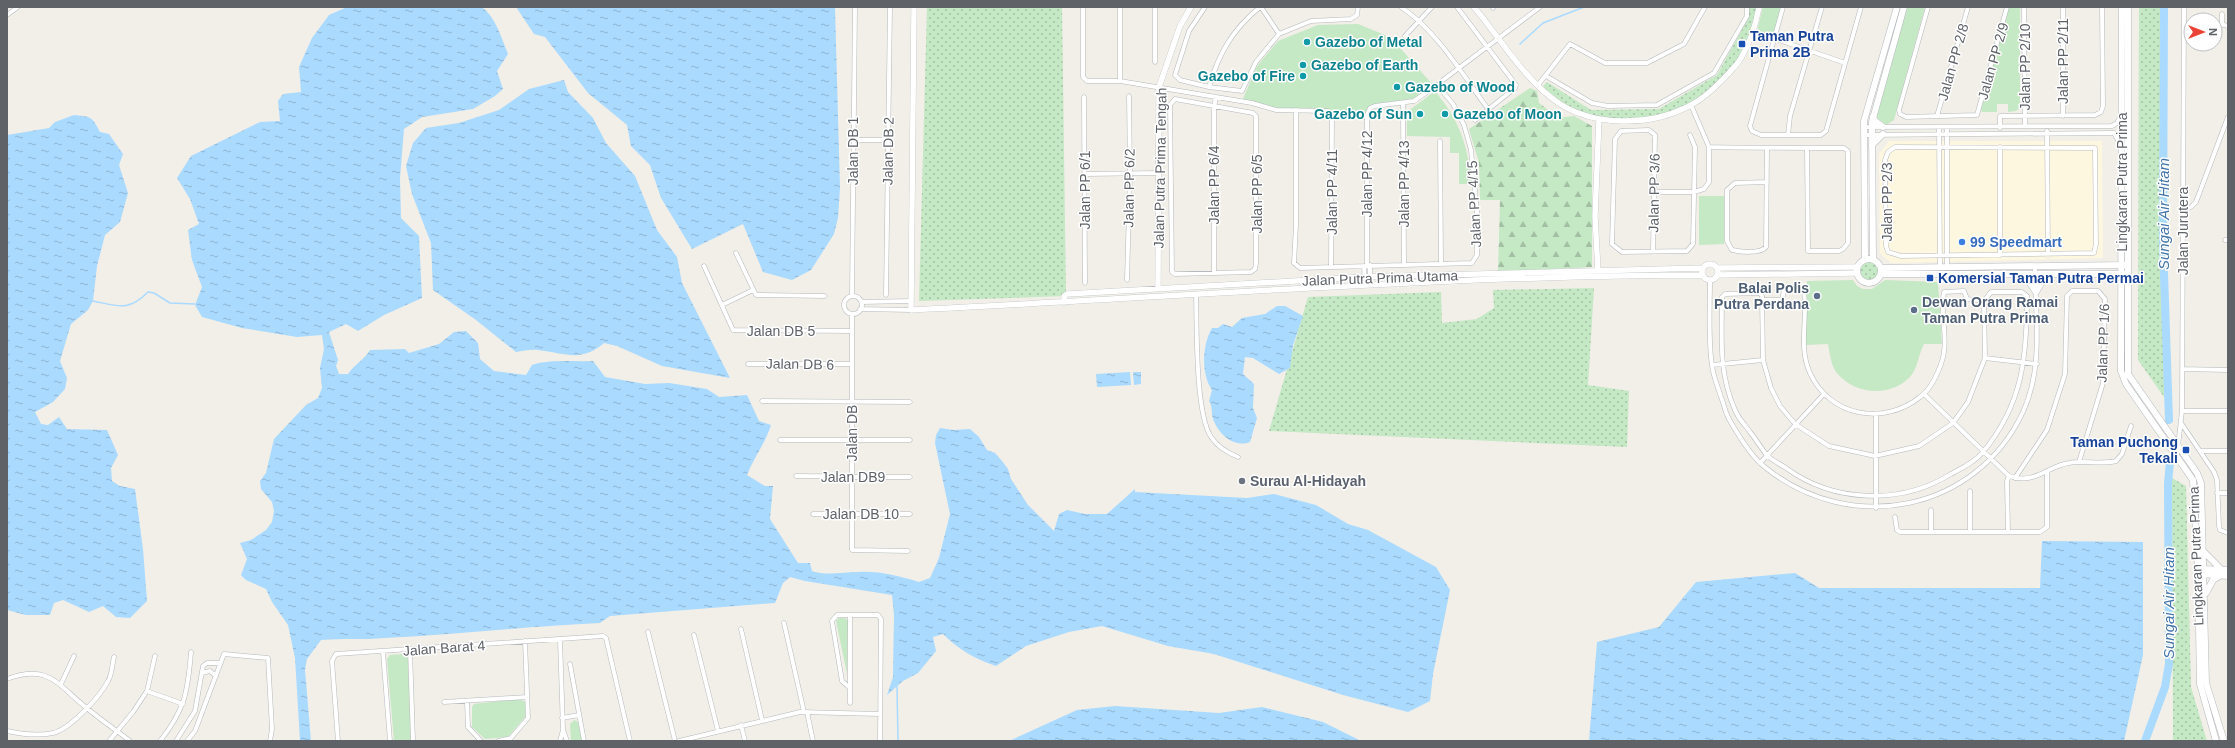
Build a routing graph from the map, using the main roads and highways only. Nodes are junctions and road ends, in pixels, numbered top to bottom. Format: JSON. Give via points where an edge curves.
{"nodes":[{"id":1,"x":1897,"y":7,"type":"edge"},
{"id":2,"x":1904,"y":7,"type":"edge"},
{"id":3,"x":2122,"y":7,"type":"edge"},
{"id":4,"x":2128,"y":7,"type":"edge"},
{"id":5,"x":1873,"y":117,"type":"junction"},
{"id":6,"x":1872,"y":145,"type":"junction"},
{"id":7,"x":1865,"y":259,"type":"junction"},
{"id":8,"x":1874,"y":259,"type":"junction"},
{"id":9,"x":2121,"y":265,"type":"junction"},
{"id":10,"x":2128,"y":265,"type":"junction"},
{"id":11,"x":1881,"y":271,"type":"junction"},
{"id":12,"x":2024,"y":274,"type":"junction"},
{"id":13,"x":2047,"y":274,"type":"junction"},
{"id":14,"x":2121,"y":274,"type":"junction"},
{"id":15,"x":2128,"y":274,"type":"junction"},
{"id":16,"x":2204,"y":552,"type":"junction"},
{"id":17,"x":2228,"y":570,"type":"edge"},
{"id":18,"x":2201,"y":572,"type":"junction"},
{"id":19,"x":2221,"y":572,"type":"junction"},
{"id":20,"x":2228,"y":576,"type":"edge"},
{"id":21,"x":2205,"y":595,"type":"junction"},
{"id":22,"x":2216,"y":741,"type":"edge"},
{"id":23,"x":2224,"y":741,"type":"edge"}],
"edges":[{"from":1,"to":7,"type":"main road","via":[[1866,110]]},
{"from":2,"to":5,"type":"main road"},
{"from":3,"to":9,"type":"main road","name":"Lingkaran Putra Prima"},
{"from":4,"to":10,"type":"main road","name":"Lingkaran Putra Prima"},
{"from":5,"to":6,"type":"main road"},
{"from":5,"to":6,"type":"main road","via":[[1883,130]]},
{"from":6,"to":8,"type":"main road"},
{"from":7,"to":8,"type":"main road"},
{"from":7,"to":11,"type":"main road","via":[[1857,267],[1859,278],[1869,283],[1874,282]]},
{"from":8,"to":11,"type":"main road"},
{"from":9,"to":10,"type":"main road"},
{"from":9,"to":11,"type":"main road"},
{"from":9,"to":14,"type":"main road","name":"Lingkaran Putra Prima"},
{"from":10,"to":15,"type":"main road","name":"Lingkaran Putra Prima"},
{"from":11,"to":12,"type":"main road"},
{"from":12,"to":13,"type":"main road"},
{"from":12,"to":13,"type":"main road","via":[[2036,292]]},
{"from":13,"to":14,"type":"main road"},
{"from":14,"to":15,"type":"main road"},
{"from":14,"to":18,"type":"main road","name":"Lingkaran Putra Prima","via":[[2121,371],[2126,384],[2189,472],[2195,486]]},
{"from":15,"to":16,"type":"main road","name":"Lingkaran Putra Prima","via":[[2128,374],[2198,474],[2201,483]]},
{"from":16,"to":18,"type":"main road","name":"Lingkaran Putra Prima"},
{"from":16,"to":19,"type":"main road"},
{"from":17,"to":19,"type":"main road"},
{"from":18,"to":19,"type":"main road"},
{"from":18,"to":21,"type":"main road","name":"Lingkaran Putra Prima"},
{"from":18,"to":22,"type":"main road","name":"Lingkaran Putra Prima","via":[[2200,684]]},
{"from":19,"to":20,"type":"main road"},
{"from":19,"to":21,"type":"main road"},
{"from":21,"to":23,"type":"main road","name":"Lingkaran Putra Prima","via":[[2206,683]]}]}
